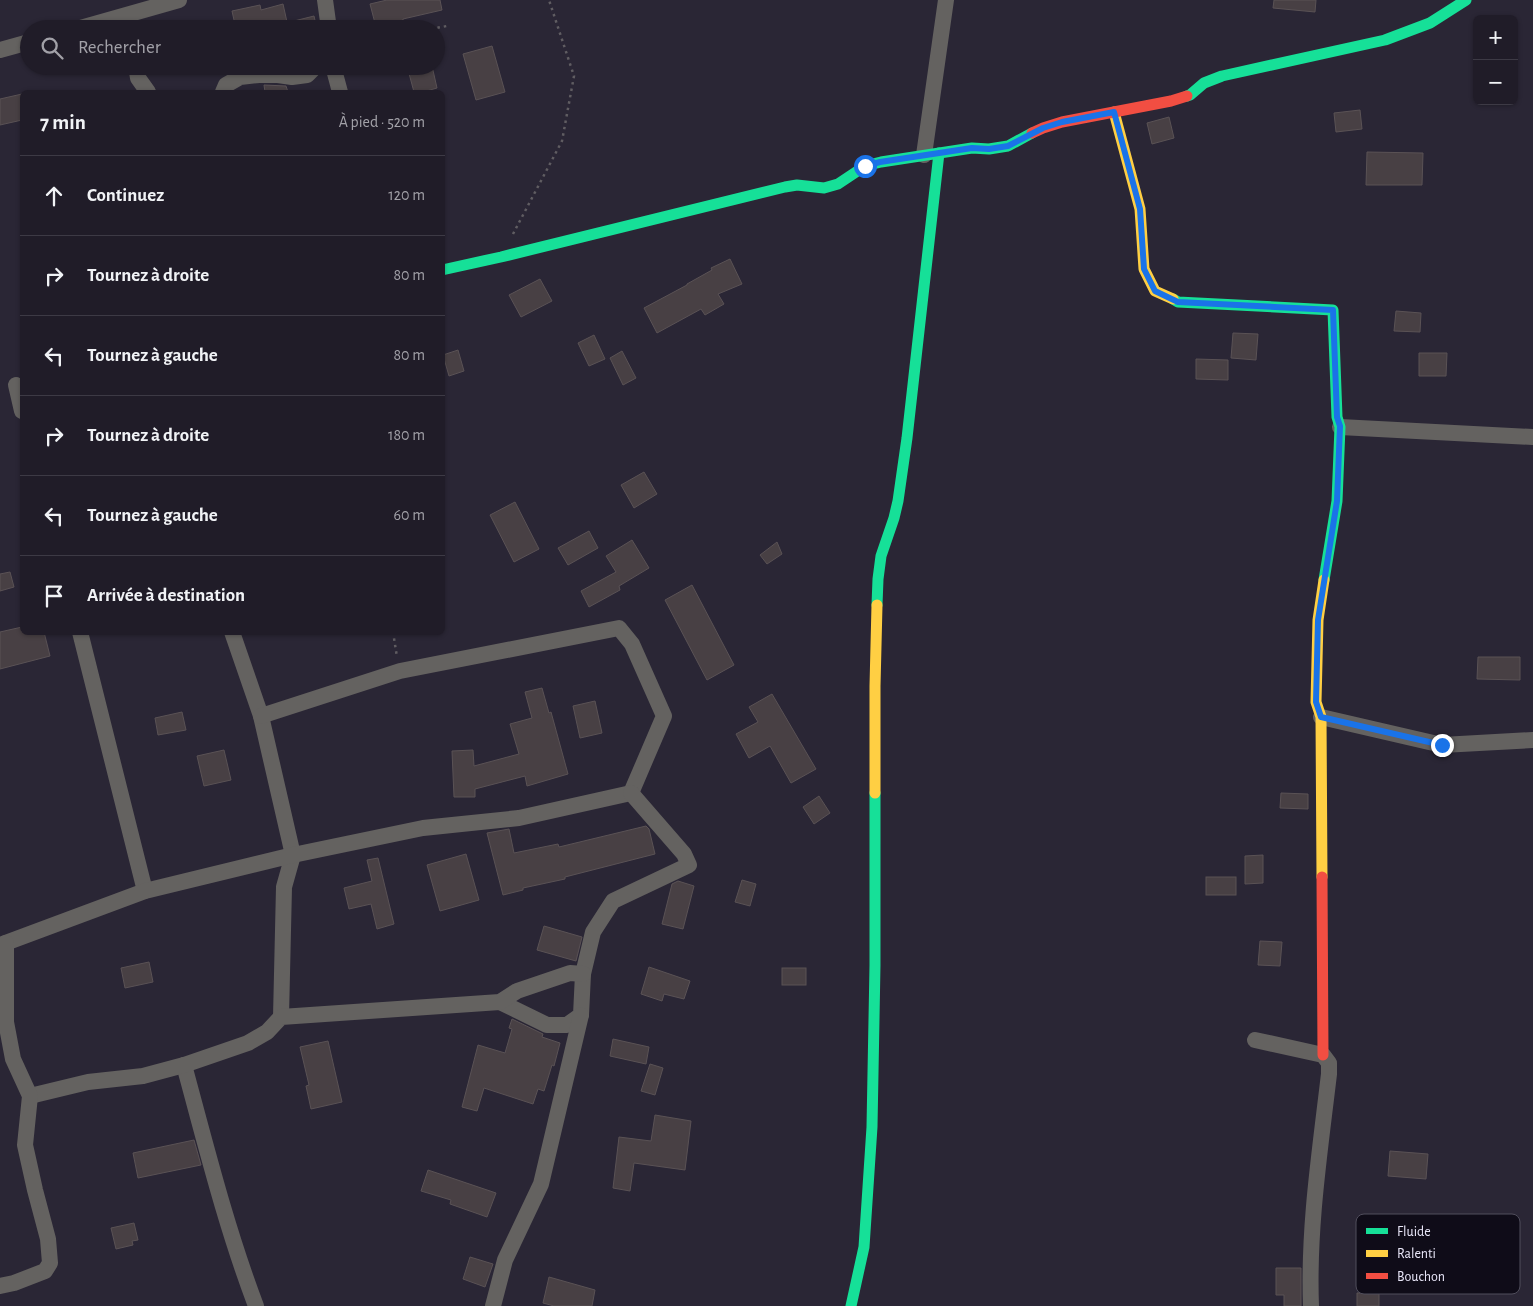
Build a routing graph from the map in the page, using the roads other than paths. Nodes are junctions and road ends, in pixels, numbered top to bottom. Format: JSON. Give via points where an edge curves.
{"nodes":[{"id":1,"x":179,"y":0,"type":"edge"},
{"id":2,"x":325,"y":0,"type":"edge"},
{"id":3,"x":946,"y":0,"type":"edge"},
{"id":4,"x":1466,"y":0,"type":"edge"},
{"id":5,"x":109,"y":20,"type":"edge"},
{"id":6,"x":328,"y":20,"type":"edge"},
{"id":7,"x":20,"y":44,"type":"edge"},
{"id":8,"x":0,"y":50,"type":"edge"},
{"id":9,"x":138,"y":75,"type":"edge"},
{"id":10,"x":259,"y":75,"type":"edge"},
{"id":11,"x":259,"y":75,"type":"edge"},
{"id":12,"x":278,"y":75,"type":"edge"},
{"id":13,"x":278,"y":75,"type":"edge"},
{"id":14,"x":302,"y":75,"type":"edge"},
{"id":15,"x":335,"y":75,"type":"edge"},
{"id":16,"x":147,"y":90,"type":"edge"},
{"id":17,"x":224,"y":90,"type":"edge"},
{"id":18,"x":339,"y":90,"type":"edge"},
{"id":19,"x":1114,"y":112,"type":"junction"},
{"id":20,"x":932,"y":154,"type":"junction"},
{"id":21,"x":445,"y":269,"type":"edge"},
{"id":22,"x":13,"y":386,"type":"edge"},
{"id":23,"x":20,"y":405,"type":"edge"},
{"id":24,"x":1340,"y":426,"type":"junction"},
{"id":25,"x":1533,"y":437,"type":"edge"},
{"id":26,"x":81,"y":635,"type":"edge"},
{"id":27,"x":233,"y":635,"type":"edge"},
{"id":28,"x":261,"y":716,"type":"junction"},
{"id":29,"x":1321,"y":717,"type":"junction"},
{"id":30,"x":1533,"y":740,"type":"edge"},
{"id":31,"x":631,"y":793,"type":"junction"},
{"id":32,"x":293,"y":855,"type":"junction"},
{"id":33,"x":145,"y":891,"type":"junction"},
{"id":34,"x":3,"y":944,"type":"edge"},
{"id":35,"x":583,"y":974,"type":"junction"},
{"id":36,"x":500,"y":1002,"type":"junction"},
{"id":37,"x":581,"y":1015,"type":"junction"},
{"id":38,"x":281,"y":1017,"type":"junction"},
{"id":39,"x":1255,"y":1040,"type":"dead end"},
{"id":40,"x":1323,"y":1055,"type":"junction"},
{"id":41,"x":184,"y":1065,"type":"junction"},
{"id":42,"x":30,"y":1096,"type":"junction"},
{"id":43,"x":0,"y":1286,"type":"edge"},
{"id":44,"x":256,"y":1306,"type":"edge"},
{"id":45,"x":493,"y":1306,"type":"edge"},
{"id":46,"x":851,"y":1306,"type":"edge"},
{"id":47,"x":1310,"y":1306,"type":"edge"}],
"edges":[{"from":1,"to":5,"type":"street"},
{"from":2,"to":6,"type":"street"},
{"from":3,"to":20,"type":"street"},
{"from":4,"to":19,"type":"street","via":[[1430,23],[1384,40],[1222,76],[1171,101]]},
{"from":7,"to":8,"type":"street"},
{"from":9,"to":16,"type":"street"},
{"from":10,"to":17,"type":"street","via":[[240,77],[226,85]]},
{"from":11,"to":12,"type":"street"},
{"from":13,"to":14,"type":"street"},
{"from":15,"to":18,"type":"street"},
{"from":19,"to":20,"type":"street","via":[[1043,128],[1008,146]]},
{"from":19,"to":24,"type":"street","via":[[1140,209],[1144,269],[1155,291],[1178,302],[1333,310]]},
{"from":20,"to":21,"type":"street","via":[[865,166],[838,184],[824,188],[785,187]]},
{"from":20,"to":46,"type":"street","via":[[908,438],[898,501],[881,556],[878,579],[872,1127],[864,1247]]},
{"from":22,"to":23,"type":"street"},
{"from":24,"to":25,"type":"street"},
{"from":24,"to":29,"type":"street","via":[[1337,501],[1318,620],[1316,702]]},
{"from":26,"to":33,"type":"street"},
{"from":27,"to":28,"type":"street"},
{"from":28,"to":31,"type":"street","via":[[400,670],[619,628],[632,644],[664,716]]},
{"from":28,"to":32,"type":"street"},
{"from":29,"to":30,"type":"street","via":[[1442,745]]},
{"from":29,"to":40,"type":"street"},
{"from":31,"to":32,"type":"street","via":[[519,818],[423,828]]},
{"from":31,"to":35,"type":"street","via":[[690,865],[614,901],[593,932]]},
{"from":32,"to":33,"type":"street"},
{"from":32,"to":38,"type":"street","via":[[284,887]]},
{"from":33,"to":34,"type":"street"},
{"from":34,"to":42,"type":"street","via":[[6,1022],[13,1059]]},
{"from":35,"to":36,"type":"street","via":[[570,973],[517,991]]},
{"from":35,"to":37,"type":"street"},
{"from":36,"to":37,"type":"street","via":[[547,1025],[567,1025]]},
{"from":36,"to":38,"type":"street"},
{"from":37,"to":45,"type":"street","via":[[540,1184],[505,1260]]},
{"from":38,"to":41,"type":"street","via":[[267,1032],[248,1043]]},
{"from":39,"to":40,"type":"street"},
{"from":40,"to":47,"type":"street","via":[[1329,1063],[1329,1074],[1312,1224]]},
{"from":41,"to":42,"type":"street","via":[[143,1076],[88,1082]]},
{"from":41,"to":44,"type":"street","via":[[223,1207]]},
{"from":42,"to":43,"type":"street","via":[[25,1145],[48,1240],[50,1263],[45,1271]]}]}
